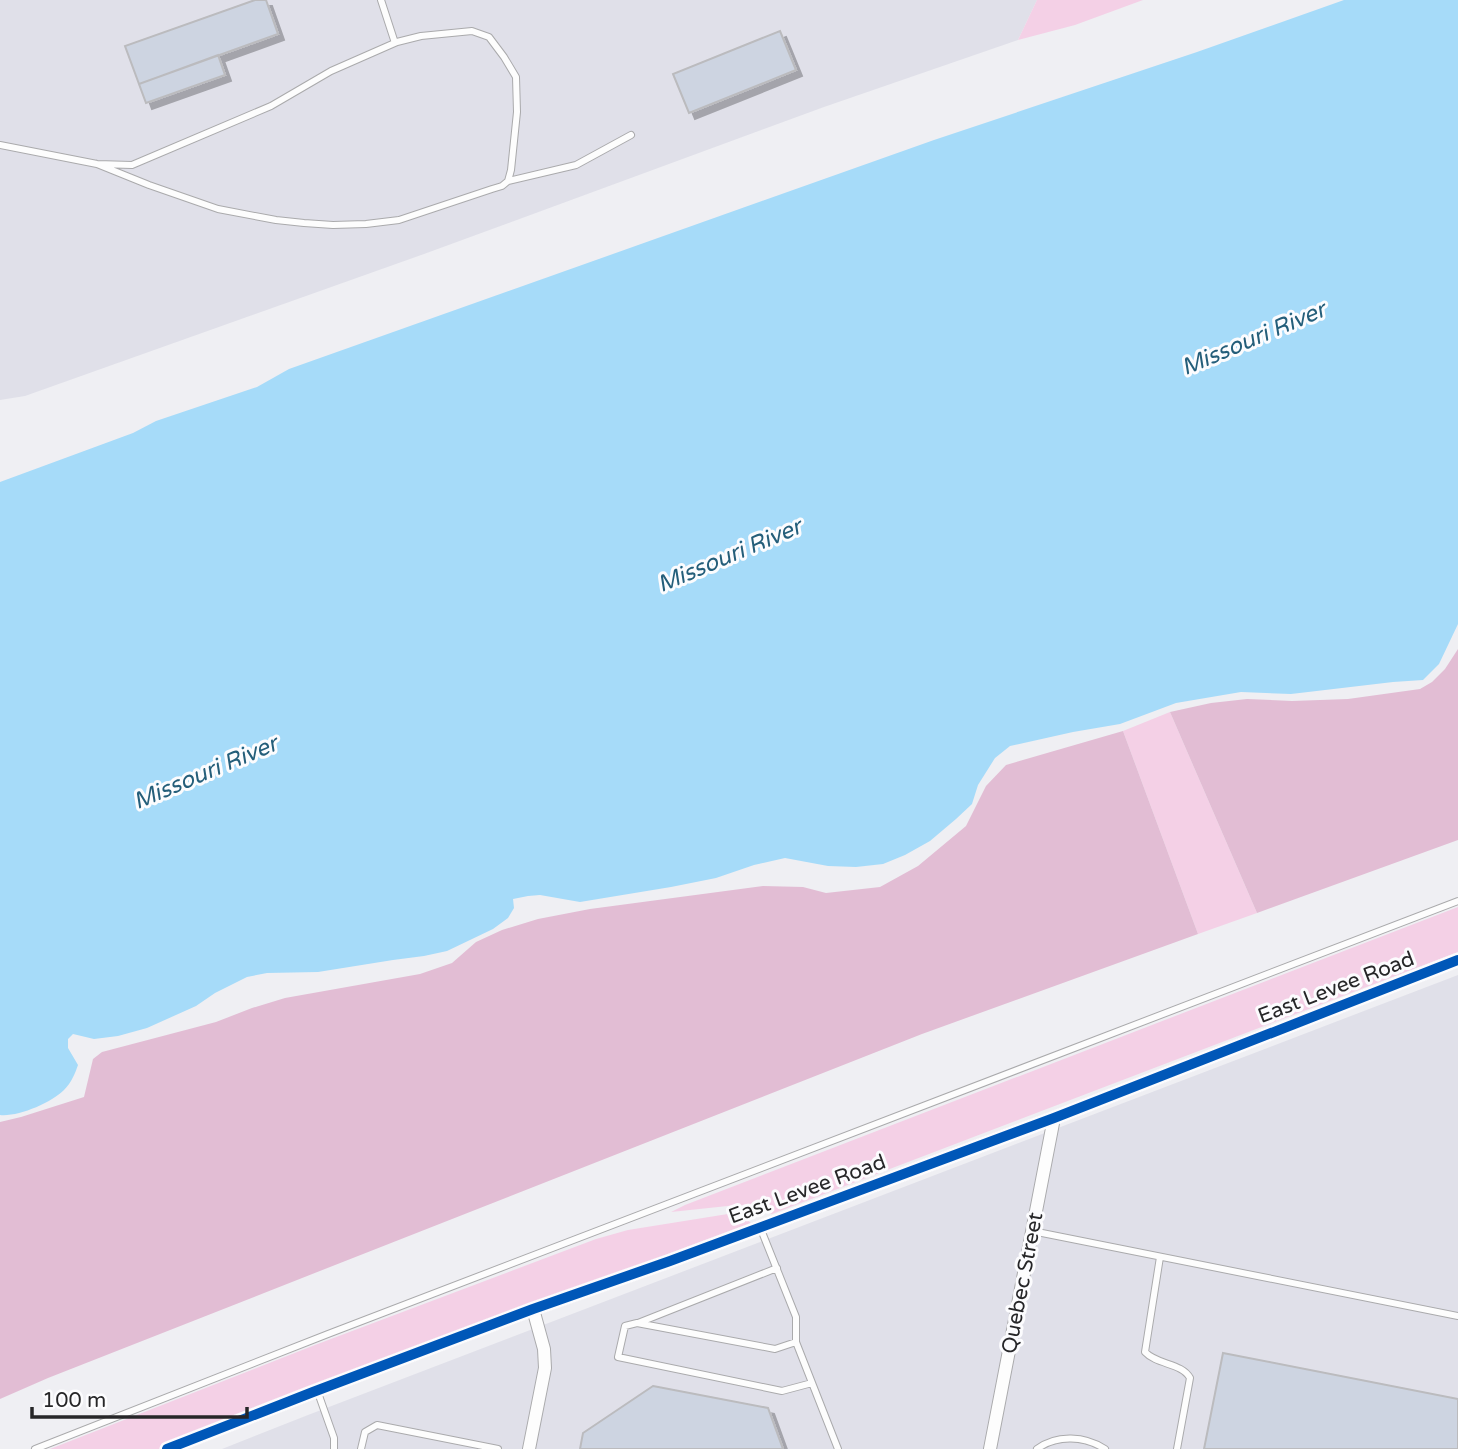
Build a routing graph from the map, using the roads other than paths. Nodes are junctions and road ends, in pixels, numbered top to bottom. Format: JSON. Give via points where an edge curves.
{"nodes":[{"id":1,"x":382,"y":0,"type":"edge"},
{"id":2,"x":395,"y":43,"type":"junction"},
{"id":3,"x":631,"y":135,"type":"dead end"},
{"id":4,"x":0,"y":145,"type":"edge"},
{"id":5,"x":97,"y":164,"type":"junction"},
{"id":6,"x":508,"y":181,"type":"junction"},
{"id":7,"x":1458,"y":901,"type":"edge"},
{"id":8,"x":1458,"y":960,"type":"edge"},
{"id":9,"x":1054,"y":1118,"type":"junction"},
{"id":10,"x":760,"y":1227,"type":"junction"},
{"id":11,"x":1032,"y":1231,"type":"junction"},
{"id":12,"x":1160,"y":1257,"type":"junction"},
{"id":13,"x":777,"y":1268,"type":"junction"},
{"id":14,"x":533,"y":1309,"type":"junction"},
{"id":15,"x":1458,"y":1316,"type":"edge"},
{"id":16,"x":637,"y":1323,"type":"junction"},
{"id":17,"x":796,"y":1342,"type":"junction"},
{"id":18,"x":812,"y":1382,"type":"junction"},
{"id":19,"x":317,"y":1390,"type":"junction"},
{"id":20,"x":35,"y":1449,"type":"edge"},
{"id":21,"x":167,"y":1449,"type":"edge"},
{"id":22,"x":334,"y":1449,"type":"edge"},
{"id":23,"x":361,"y":1449,"type":"edge"},
{"id":24,"x":498,"y":1449,"type":"edge"},
{"id":25,"x":529,"y":1449,"type":"edge"},
{"id":26,"x":838,"y":1449,"type":"edge"},
{"id":27,"x":990,"y":1449,"type":"edge"},
{"id":28,"x":1037,"y":1449,"type":"edge"},
{"id":29,"x":1105,"y":1449,"type":"edge"},
{"id":30,"x":1177,"y":1449,"type":"edge"}],
"edges":[{"from":1,"to":2,"type":"lane"},
{"from":2,"to":5,"type":"lane","via":[[331,71],[271,106],[132,165]]},
{"from":2,"to":6,"type":"lane","via":[[452,33],[489,37],[516,77],[517,112]]},
{"from":3,"to":6,"type":"lane","via":[[576,165]]},
{"from":4,"to":5,"type":"lane"},
{"from":5,"to":6,"type":"lane","via":[[218,209],[333,225],[399,220]]},
{"from":7,"to":20,"type":"lane"},
{"from":8,"to":9,"type":"street","name":"East Levee Road"},
{"from":9,"to":10,"type":"street","name":"East Levee Road"},
{"from":9,"to":11,"type":"street","name":"Quebec Street"},
{"from":10,"to":13,"type":"lane"},
{"from":10,"to":14,"type":"street","name":"East Levee Road"},
{"from":11,"to":12,"type":"lane"},
{"from":11,"to":27,"type":"street","name":"Quebec Street"},
{"from":12,"to":15,"type":"lane"},
{"from":12,"to":30,"type":"lane","via":[[1145,1352],[1185,1370],[1190,1378]]},
{"from":13,"to":16,"type":"lane"},
{"from":13,"to":17,"type":"lane","via":[[796,1317]]},
{"from":14,"to":19,"type":"street","name":"East Levee Road"},
{"from":14,"to":25,"type":"street","via":[[545,1368]]},
{"from":16,"to":17,"type":"lane","via":[[775,1349]]},
{"from":16,"to":18,"type":"lane","via":[[625,1326],[618,1357],[782,1391]]},
{"from":17,"to":18,"type":"lane"},
{"from":18,"to":26,"type":"lane"},
{"from":19,"to":21,"type":"street","name":"East Levee Road"},
{"from":19,"to":22,"type":"lane"},
{"from":23,"to":24,"type":"lane","via":[[365,1432],[377,1425]]},
{"from":28,"to":29,"type":"lane","via":[[1066,1438],[1087,1439]]}]}
